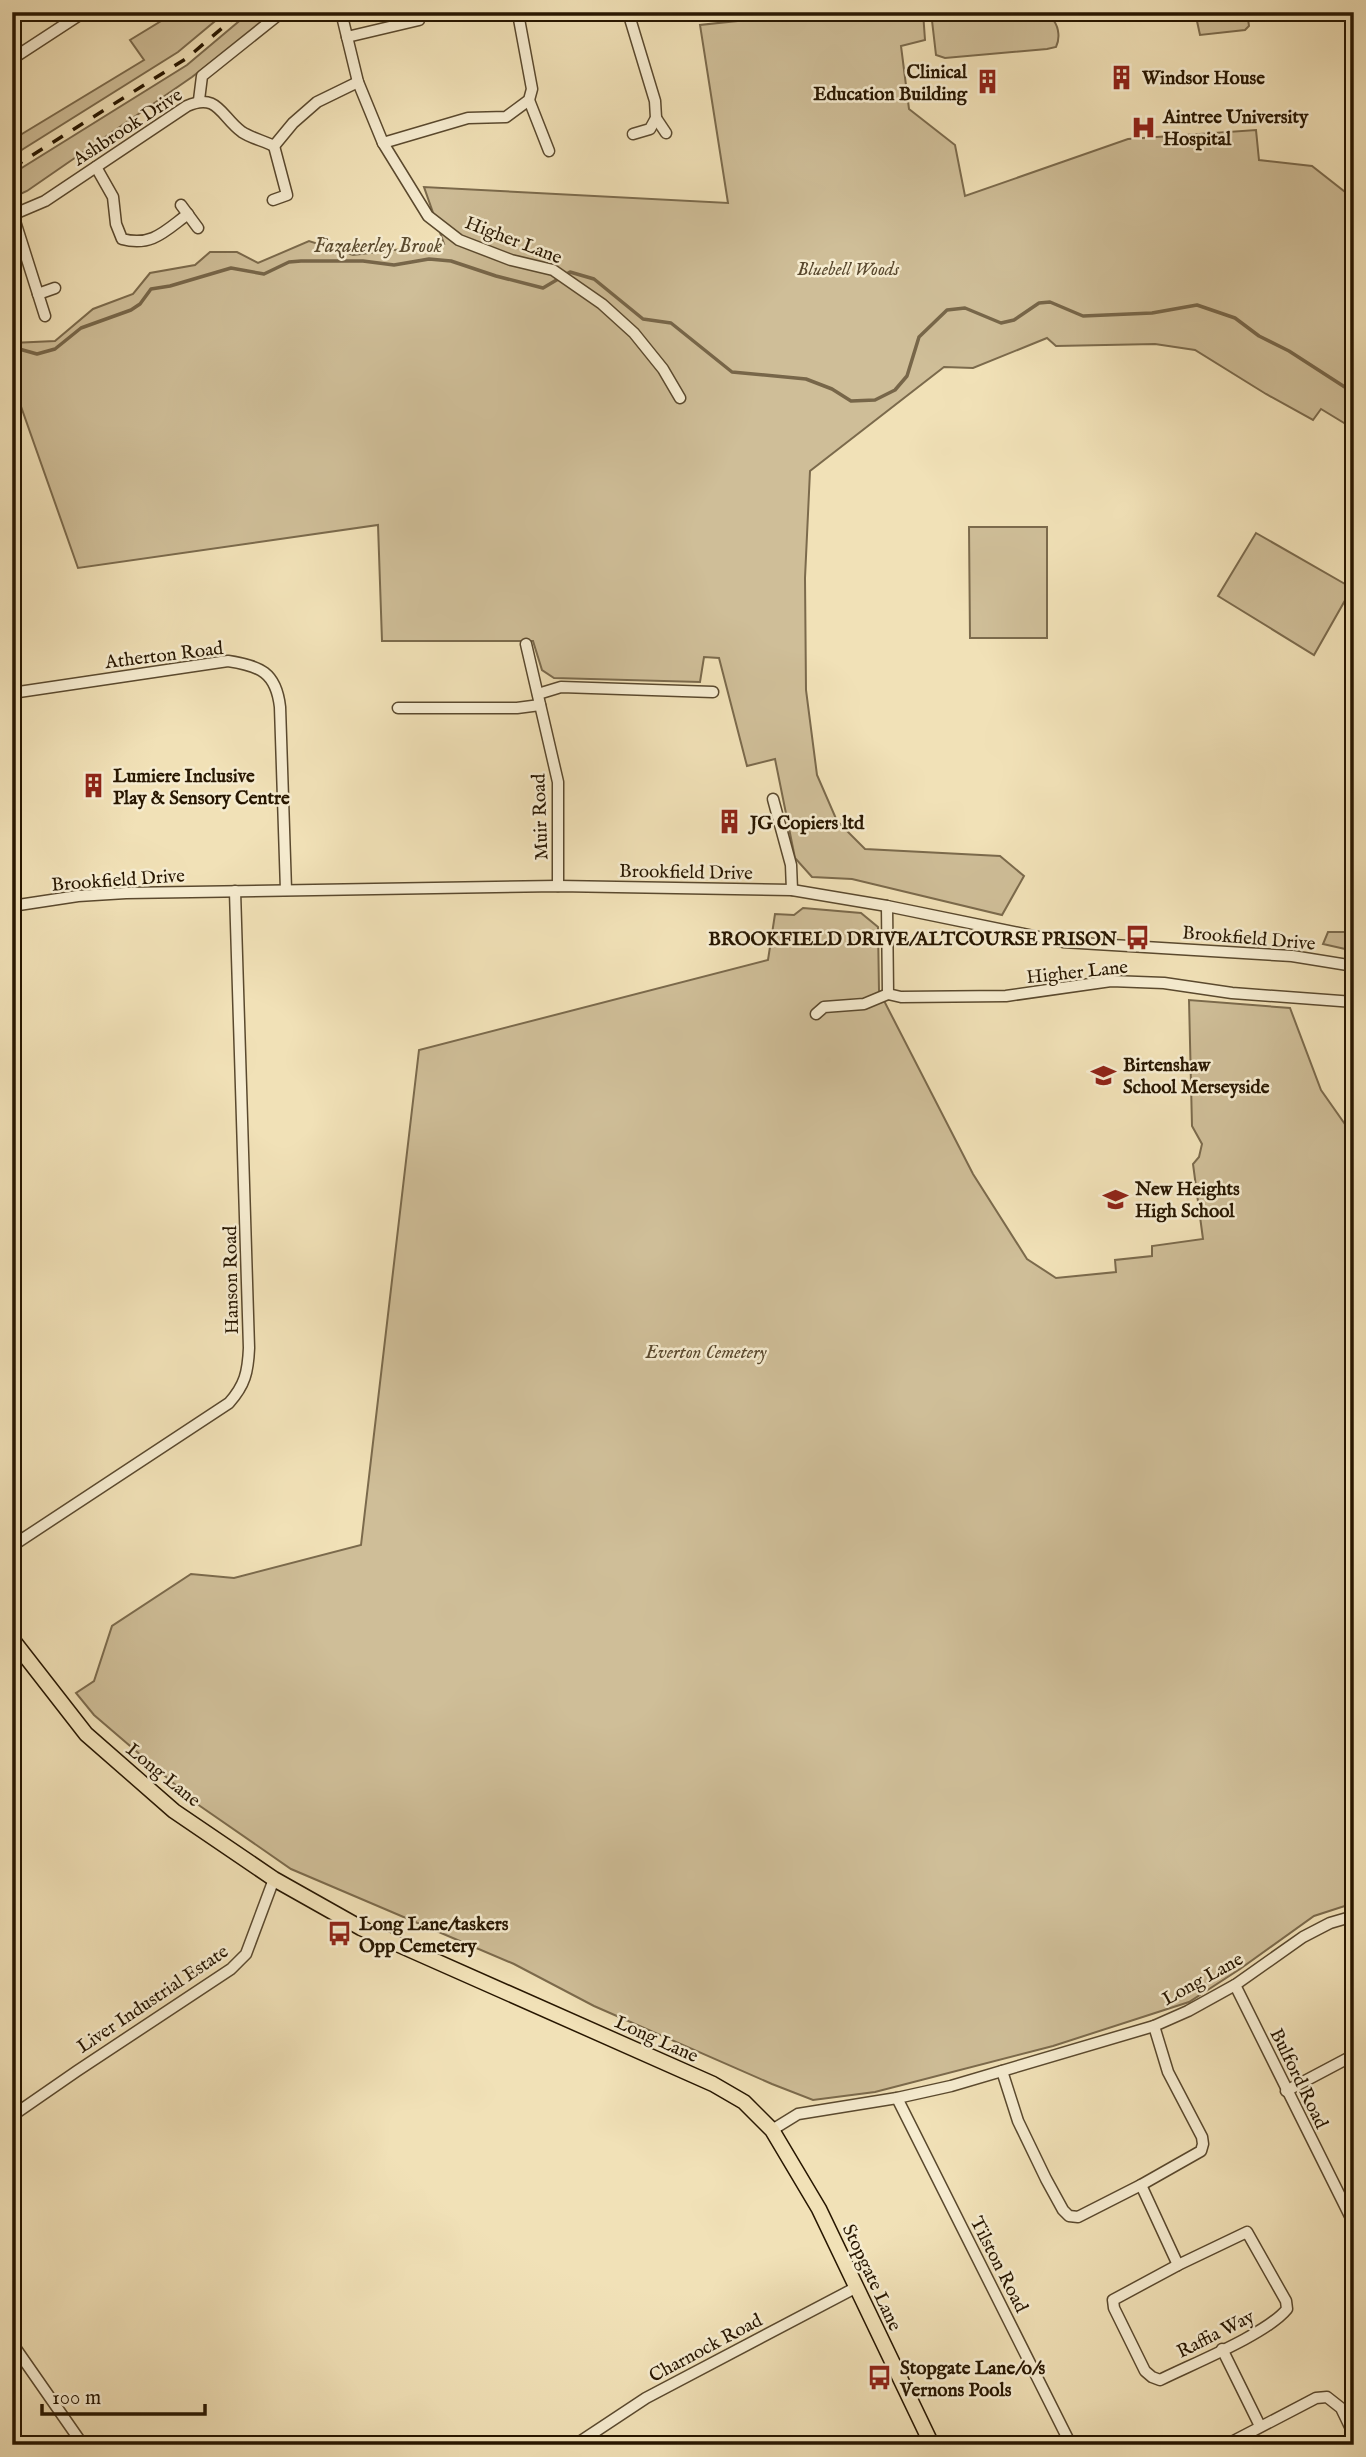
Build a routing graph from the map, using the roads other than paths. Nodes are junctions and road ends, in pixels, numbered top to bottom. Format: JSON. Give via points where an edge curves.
{"nodes":[{"id":1,"x":84,"y":12,"type":"edge"},
{"id":2,"x":282,"y":12,"type":"edge"},
{"id":3,"x":341,"y":12,"type":"edge"},
{"id":4,"x":417,"y":12,"type":"edge"},
{"id":5,"x":522,"y":12,"type":"edge"},
{"id":6,"x":628,"y":12,"type":"edge"},
{"id":7,"x":347,"y":37,"type":"junction"},
{"id":8,"x":12,"y":59,"type":"edge"},
{"id":9,"x":358,"y":82,"type":"junction"},
{"id":10,"x":199,"y":100,"type":"junction"},
{"id":11,"x":529,"y":100,"type":"junction"},
{"id":12,"x":656,"y":118,"type":"junction"},
{"id":13,"x":666,"y":133,"type":"dead end"},
{"id":14,"x":633,"y":134,"type":"dead end"},
{"id":15,"x":383,"y":144,"type":"junction"},
{"id":16,"x":274,"y":146,"type":"junction"},
{"id":17,"x":549,"y":151,"type":"dead end"},
{"id":18,"x":96,"y":167,"type":"junction"},
{"id":19,"x":274,"y":200,"type":"dead end"},
{"id":20,"x":12,"y":215,"type":"edge"},
{"id":21,"x":198,"y":228,"type":"dead end"},
{"id":22,"x":55,"y":288,"type":"dead end"},
{"id":23,"x":38,"y":294,"type":"junction"},
{"id":24,"x":45,"y":316,"type":"dead end"},
{"id":25,"x":680,"y":398,"type":"dead end"},
{"id":26,"x":526,"y":644,"type":"dead end"},
{"id":27,"x":713,"y":692,"type":"dead end"},
{"id":28,"x":12,"y":693,"type":"edge"},
{"id":29,"x":539,"y":700,"type":"junction"},
{"id":30,"x":398,"y":708,"type":"dead end"},
{"id":31,"x":773,"y":799,"type":"dead end"},
{"id":32,"x":558,"y":886,"type":"junction"},
{"id":33,"x":286,"y":890,"type":"junction"},
{"id":34,"x":792,"y":890,"type":"junction"},
{"id":35,"x":235,"y":891,"type":"junction"},
{"id":36,"x":12,"y":906,"type":"edge"},
{"id":37,"x":887,"y":906,"type":"junction"},
{"id":38,"x":1354,"y":966,"type":"edge"},
{"id":39,"x":888,"y":994,"type":"junction"},
{"id":40,"x":1354,"y":1002,"type":"edge"},
{"id":41,"x":816,"y":1014,"type":"dead end"},
{"id":42,"x":12,"y":1546,"type":"edge"},
{"id":43,"x":12,"y":1639,"type":"edge"},
{"id":44,"x":274,"y":1879,"type":"junction"},
{"id":45,"x":1354,"y":1916,"type":"edge"},
{"id":46,"x":1235,"y":1985,"type":"junction"},
{"id":47,"x":1154,"y":2026,"type":"junction"},
{"id":48,"x":1354,"y":2055,"type":"edge"},
{"id":49,"x":1002,"y":2071,"type":"junction"},
{"id":50,"x":1286,"y":2091,"type":"junction"},
{"id":51,"x":897,"y":2098,"type":"junction"},
{"id":52,"x":12,"y":2116,"type":"edge"},
{"id":53,"x":772,"y":2130,"type":"junction"},
{"id":54,"x":1141,"y":2185,"type":"junction"},
{"id":55,"x":1354,"y":2224,"type":"edge"},
{"id":56,"x":1178,"y":2265,"type":"junction"},
{"id":57,"x":855,"y":2288,"type":"junction"},
{"id":58,"x":12,"y":2343,"type":"edge"},
{"id":59,"x":1222,"y":2349,"type":"junction"},
{"id":60,"x":1260,"y":2426,"type":"junction"},
{"id":61,"x":1354,"y":2435,"type":"edge"},
{"id":62,"x":83,"y":2445,"type":"edge"},
{"id":63,"x":575,"y":2445,"type":"edge"},
{"id":64,"x":932,"y":2445,"type":"edge"},
{"id":65,"x":1071,"y":2445,"type":"edge"},
{"id":66,"x":1226,"y":2445,"type":"edge"}],
"edges":[{"from":1,"to":8,"type":"street"},
{"from":2,"to":10,"type":"street","via":[[202,76]]},
{"from":3,"to":7,"type":"street","name":"Higher Lane"},
{"from":4,"to":7,"type":"street","via":[[419,20]]},
{"from":5,"to":11,"type":"street","via":[[519,19],[532,89]]},
{"from":6,"to":12,"type":"street"},
{"from":7,"to":9,"type":"street","name":"Higher Lane"},
{"from":9,"to":15,"type":"street","name":"Higher Lane"},
{"from":9,"to":16,"type":"street","via":[[317,102]]},
{"from":10,"to":16,"type":"street","name":"Ashbrook Drive","via":[[215,104],[242,132]]},
{"from":10,"to":18,"type":"street","name":"Ashbrook Drive"},
{"from":11,"to":15,"type":"street","via":[[506,117],[468,118]]},
{"from":11,"to":17,"type":"street"},
{"from":12,"to":13,"type":"street"},
{"from":12,"to":14,"type":"street","via":[[650,129]]},
{"from":15,"to":25,"type":"street","name":"Higher Lane","via":[[428,215],[459,240],[554,270],[602,304],[634,333]]},
{"from":16,"to":19,"type":"street","via":[[287,195]]},
{"from":18,"to":20,"type":"street","name":"Ashbrook Drive","via":[[45,201]]},
{"from":18,"to":21,"type":"street","via":[[113,197],[122,239],[156,238],[184,210]]},
{"from":20,"to":23,"type":"street"},
{"from":22,"to":23,"type":"street"},
{"from":23,"to":24,"type":"street"},
{"from":26,"to":29,"type":"street","name":"Muir Road"},
{"from":27,"to":29,"type":"street","via":[[561,687]]},
{"from":28,"to":33,"type":"street","name":"Atherton Road","via":[[228,662],[251,665],[268,674],[278,691],[280,707]]},
{"from":29,"to":30,"type":"street","via":[[517,708]]},
{"from":29,"to":32,"type":"street","name":"Muir Road","via":[[558,782]]},
{"from":31,"to":34,"type":"street","via":[[791,865]]},
{"from":32,"to":33,"type":"street","name":"Brookfield Drive"},
{"from":32,"to":34,"type":"street","name":"Brookfield Drive"},
{"from":33,"to":35,"type":"street","name":"Brookfield Drive"},
{"from":34,"to":37,"type":"street","name":"Brookfield Drive"},
{"from":35,"to":36,"type":"street","name":"Brookfield Drive","via":[[108,893]]},
{"from":35,"to":42,"type":"street","name":"Hanson Road","via":[[248,1370],[241,1390],[229,1403]]},
{"from":37,"to":38,"type":"street","name":"Brookfield Drive","via":[[1063,942],[1292,956]]},
{"from":37,"to":39,"type":"street"},
{"from":39,"to":40,"type":"street","name":"Higher Lane","via":[[901,998],[1006,996],[1111,981]]},
{"from":39,"to":41,"type":"street","name":"Higher Lane","via":[[863,1004],[824,1007]]},
{"from":43,"to":44,"type":"main road","name":"Long Lane","via":[[86,1734],[174,1811]]},
{"from":44,"to":52,"type":"street","name":"Liver Industrial Estate","via":[[246,1954],[231,1969]]},
{"from":44,"to":53,"type":"main road","name":"Long Lane","via":[[360,1928],[713,2084],[744,2102]]},
{"from":45,"to":46,"type":"street","name":"Long Lane","via":[[1303,1937]]},
{"from":46,"to":47,"type":"street","name":"Long Lane"},
{"from":46,"to":50,"type":"street","name":"Bulford Road"},
{"from":47,"to":49,"type":"street","name":"Long Lane"},
{"from":47,"to":54,"type":"street","via":[[1168,2072],[1203,2144],[1201,2151]]},
{"from":48,"to":50,"type":"street"},
{"from":49,"to":51,"type":"street","name":"Long Lane"},
{"from":49,"to":54,"type":"street","via":[[1018,2121],[1069,2216],[1078,2217]]},
{"from":50,"to":55,"type":"street","name":"Bulford Road"},
{"from":51,"to":53,"type":"street","name":"Long Lane","via":[[798,2115]]},
{"from":51,"to":65,"type":"street","name":"Tilston Road"},
{"from":53,"to":57,"type":"main road","name":"Stopgate Lane","via":[[819,2209]]},
{"from":54,"to":56,"type":"street"},
{"from":56,"to":59,"type":"street","name":"Raffia Way","via":[[1113,2300],[1145,2371],[1160,2380]]},
{"from":56,"to":59,"type":"street","name":"Raffia Way","via":[[1247,2232],[1286,2301],[1287,2309],[1278,2320]]},
{"from":57,"to":63,"type":"street","name":"Charnock Road","via":[[646,2398]]},
{"from":57,"to":64,"type":"main road","name":"Stopgate Lane"},
{"from":58,"to":62,"type":"street"},
{"from":59,"to":60,"type":"street"},
{"from":60,"to":61,"type":"street","via":[[1327,2397],[1340,2408]]},
{"from":60,"to":66,"type":"street"}]}
